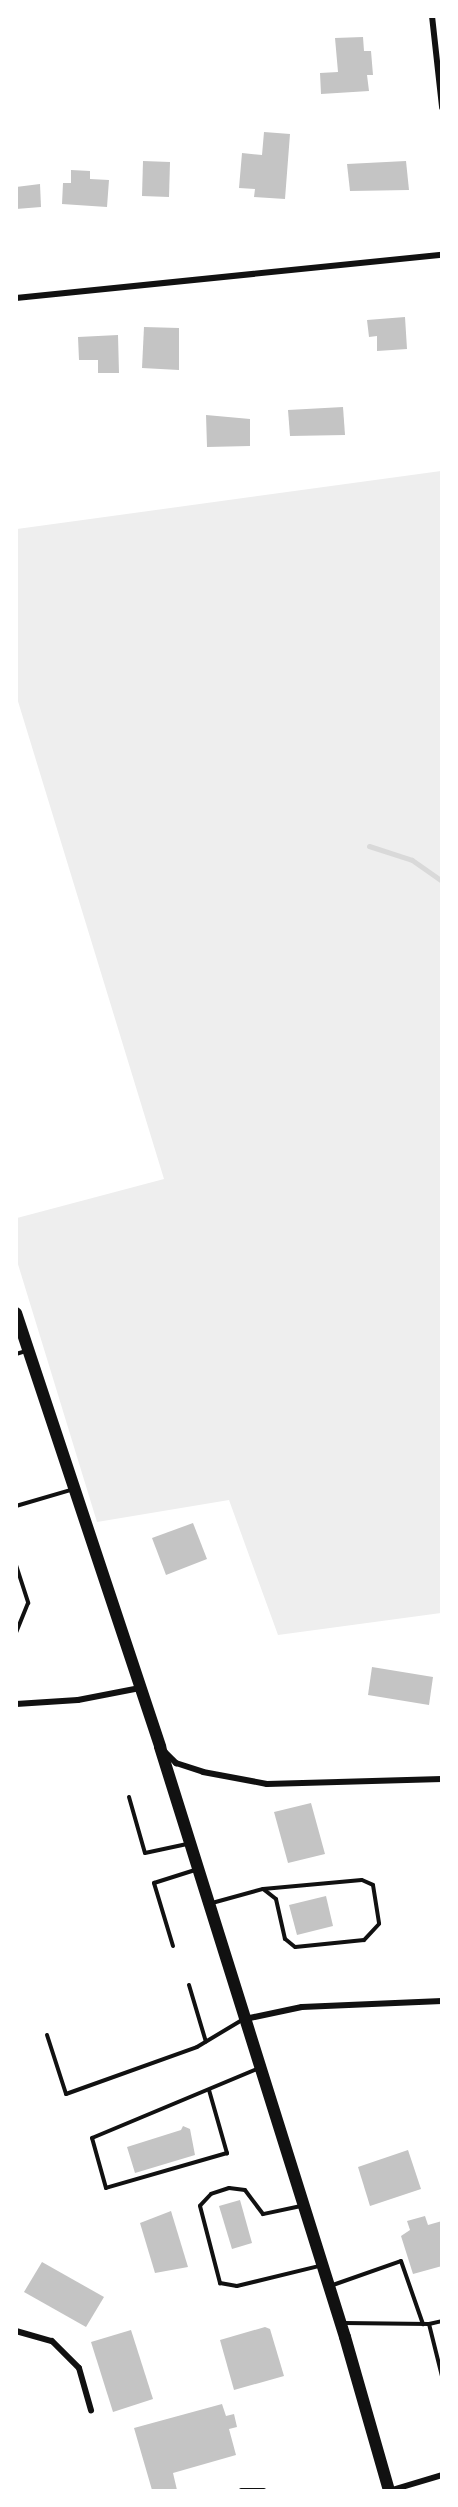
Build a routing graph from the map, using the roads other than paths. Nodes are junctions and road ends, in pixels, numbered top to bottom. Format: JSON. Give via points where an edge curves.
{"nodes":[{"id":1,"x":432,"y":16,"type":"edge"},
{"id":2,"x":441,"y":107,"type":"edge"},
{"id":3,"x":441,"y":255,"type":"edge"},
{"id":4,"x":16,"y":298,"type":"edge"},
{"id":5,"x":16,"y":1313,"type":"edge"},
{"id":6,"x":29,"y":1350,"type":"junction"},
{"id":7,"x":16,"y":1354,"type":"edge"},
{"id":8,"x":76,"y":1489,"type":"junction"},
{"id":9,"x":16,"y":1506,"type":"edge"},
{"id":10,"x":16,"y":1565,"type":"edge"},
{"id":11,"x":16,"y":1632,"type":"edge"},
{"id":12,"x":141,"y":1688,"type":"junction"},
{"id":13,"x":16,"y":1704,"type":"edge"},
{"id":14,"x":160,"y":1747,"type":"junction"},
{"id":15,"x":441,"y":1779,"type":"edge"},
{"id":16,"x":129,"y":1797,"type":"dead end"},
{"id":17,"x":190,"y":1843,"type":"junction"},
{"id":18,"x":198,"y":1869,"type":"junction"},
{"id":19,"x":263,"y":1889,"type":"junction"},
{"id":20,"x":209,"y":1904,"type":"junction"},
{"id":21,"x":173,"y":1946,"type":"dead end"},
{"id":22,"x":189,"y":1985,"type":"dead end"},
{"id":23,"x":441,"y":2001,"type":"edge"},
{"id":24,"x":245,"y":2019,"type":"junction"},
{"id":25,"x":47,"y":2035,"type":"dead end"},
{"id":26,"x":206,"y":2042,"type":"junction"},
{"id":27,"x":261,"y":2068,"type":"junction"},
{"id":28,"x":209,"y":2090,"type":"junction"},
{"id":29,"x":304,"y":2205,"type":"junction"},
{"id":30,"x":323,"y":2265,"type":"junction"},
{"id":31,"x":329,"y":2286,"type":"junction"},
{"id":32,"x":441,"y":2321,"type":"edge"},
{"id":33,"x":341,"y":2323,"type":"junction"},
{"id":34,"x":423,"y":2324,"type":"junction"},
{"id":35,"x":429,"y":2324,"type":"junction"},
{"id":36,"x":16,"y":2331,"type":"edge"},
{"id":37,"x":441,"y":2376,"type":"edge"},
{"id":38,"x":90,"y":2410,"type":"dead end"},
{"id":39,"x":441,"y":2475,"type":"edge"},
{"id":40,"x":241,"y":2490,"type":"edge"},
{"id":41,"x":264,"y":2490,"type":"edge"},
{"id":42,"x":391,"y":2490,"type":"edge"}],
"edges":[{"from":1,"to":2,"type":"street"},
{"from":3,"to":4,"type":"street"},
{"from":5,"to":6,"type":"highway"},
{"from":6,"to":7,"type":"lane"},
{"from":6,"to":8,"type":"highway"},
{"from":8,"to":9,"type":"lane"},
{"from":8,"to":12,"type":"highway"},
{"from":10,"to":11,"type":"lane","via":[[28,1603]]},
{"from":12,"to":13,"type":"street","via":[[78,1700]]},
{"from":12,"to":14,"type":"highway"},
{"from":14,"to":15,"type":"street","via":[[176,1763],[267,1784]]},
{"from":14,"to":17,"type":"highway"},
{"from":16,"to":17,"type":"lane","via":[[145,1853]]},
{"from":17,"to":18,"type":"highway"},
{"from":18,"to":20,"type":"highway"},
{"from":18,"to":21,"type":"lane","via":[[154,1883]]},
{"from":19,"to":19,"type":"lane","via":[[276,1899],[285,1939],[295,1947],[364,1940],[380,1924],[373,1885],[362,1880]]},
{"from":19,"to":20,"type":"lane"},
{"from":20,"to":24,"type":"highway"},
{"from":22,"to":26,"type":"lane"},
{"from":23,"to":24,"type":"street","via":[[302,2007]]},
{"from":24,"to":26,"type":"lane"},
{"from":24,"to":27,"type":"highway"},
{"from":25,"to":26,"type":"lane","via":[[66,2094]]},
{"from":27,"to":28,"type":"lane"},
{"from":27,"to":29,"type":"highway"},
{"from":28,"to":28,"type":"lane","via":[[92,2138],[106,2188],[227,2153]]},
{"from":29,"to":30,"type":"highway"},
{"from":29,"to":30,"type":"lane","via":[[262,2214],[245,2190],[229,2188],[211,2194],[200,2206],[220,2283],[237,2286]]},
{"from":30,"to":31,"type":"highway"},
{"from":31,"to":33,"type":"highway"},
{"from":31,"to":34,"type":"lane","via":[[401,2261]]},
{"from":32,"to":35,"type":"lane"},
{"from":33,"to":34,"type":"lane"},
{"from":33,"to":42,"type":"highway"},
{"from":34,"to":35,"type":"lane"},
{"from":35,"to":37,"type":"lane"},
{"from":36,"to":38,"type":"street","via":[[52,2341],[79,2368]]},
{"from":39,"to":42,"type":"street"},
{"from":40,"to":41,"type":"lane"}]}
